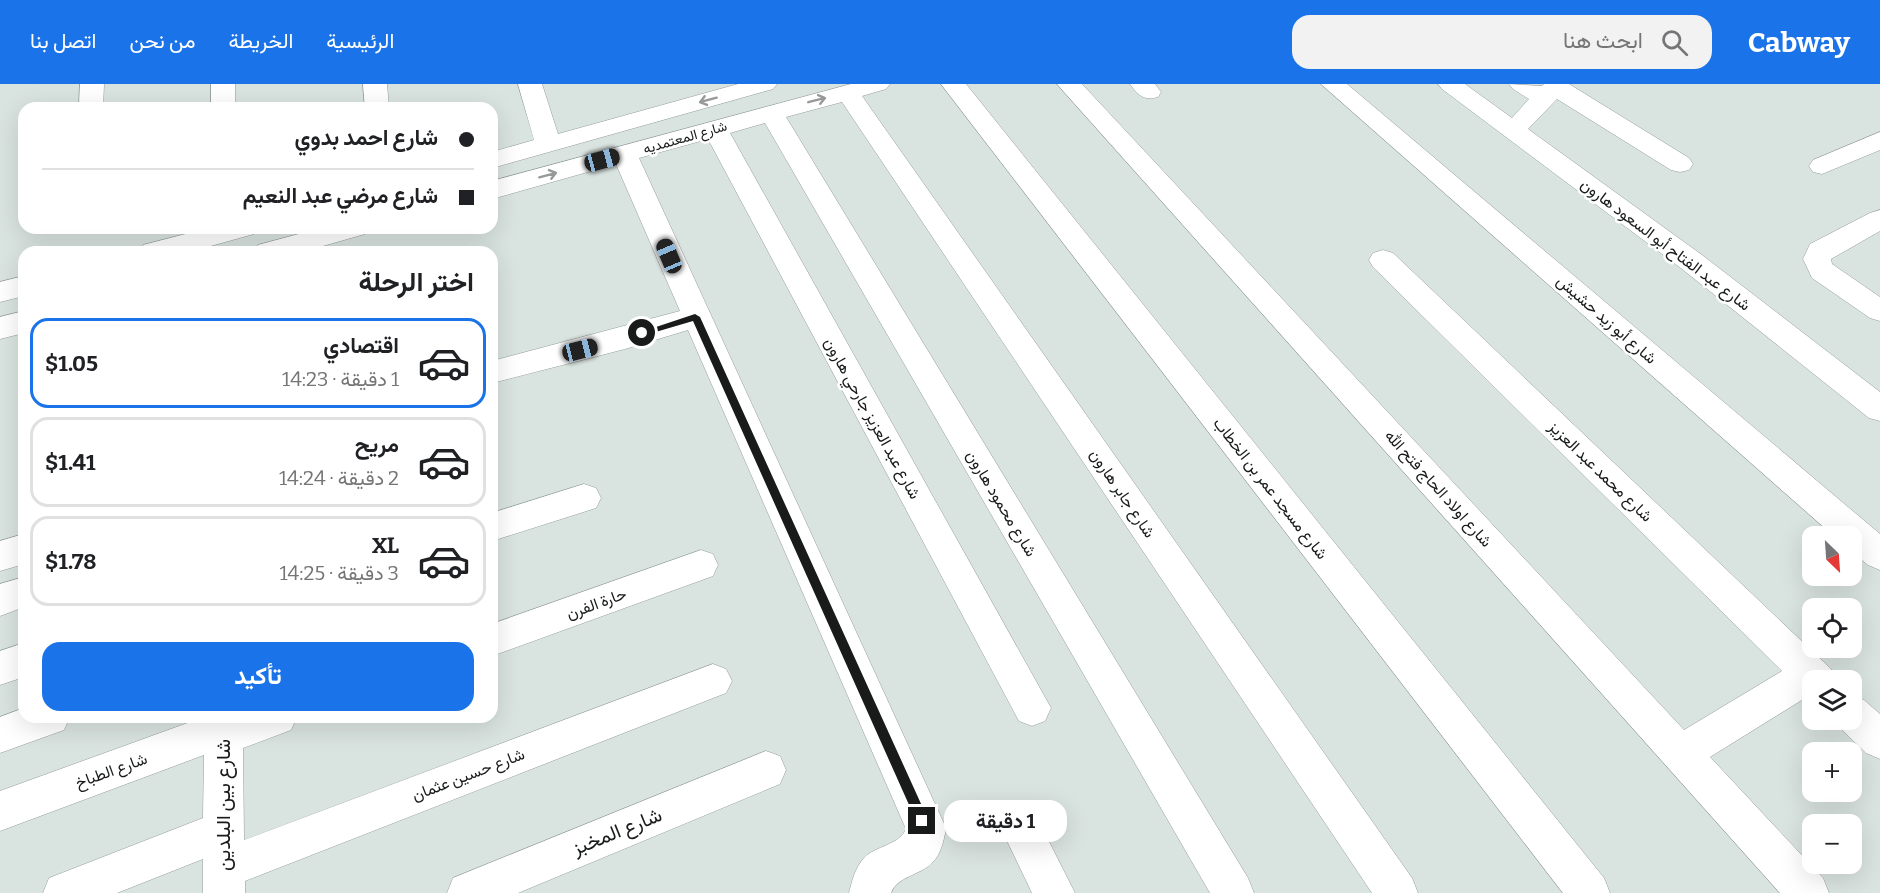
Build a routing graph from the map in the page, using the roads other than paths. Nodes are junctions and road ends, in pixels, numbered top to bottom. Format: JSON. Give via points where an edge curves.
{"nodes":[{"id":1,"x":93,"y":84,"type":"edge"},
{"id":2,"x":223,"y":84,"type":"edge"},
{"id":3,"x":375,"y":84,"type":"edge"},
{"id":4,"x":530,"y":84,"type":"edge"},
{"id":5,"x":953,"y":84,"type":"edge"},
{"id":6,"x":1069,"y":84,"type":"edge"},
{"id":7,"x":1333,"y":84,"type":"edge"},
{"id":8,"x":1450,"y":84,"type":"edge"},
{"id":9,"x":1521,"y":84,"type":"edge"},
{"id":10,"x":863,"y":88,"type":"edge"},
{"id":11,"x":1552,"y":90,"type":"edge"},
{"id":12,"x":768,"y":98,"type":"edge"},
{"id":13,"x":92,"y":102,"type":"edge"},
{"id":14,"x":224,"y":102,"type":"edge"},
{"id":15,"x":376,"y":102,"type":"edge"},
{"id":16,"x":715,"y":129,"type":"junction"},
{"id":17,"x":1514,"y":130,"type":"junction"},
{"id":18,"x":1880,"y":140,"type":"edge"},
{"id":19,"x":548,"y":144,"type":"junction"},
{"id":20,"x":624,"y":154,"type":"junction"},
{"id":21,"x":498,"y":158,"type":"edge"},
{"id":22,"x":1680,"y":164,"type":"dead end"},
{"id":23,"x":1822,"y":166,"type":"dead end"},
{"id":24,"x":498,"y":188,"type":"edge"},
{"id":25,"x":1880,"y":219,"type":"edge"},
{"id":26,"x":217,"y":234,"type":"edge"},
{"id":27,"x":333,"y":234,"type":"edge"},
{"id":28,"x":174,"y":246,"type":"edge"},
{"id":29,"x":290,"y":246,"type":"edge"},
{"id":30,"x":1383,"y":260,"type":"dead end"},
{"id":31,"x":18,"y":288,"type":"edge"},
{"id":32,"x":0,"y":292,"type":"edge"},
{"id":33,"x":1880,"y":311,"type":"edge"},
{"id":34,"x":695,"y":317,"type":"junction"},
{"id":35,"x":18,"y":324,"type":"edge"},
{"id":36,"x":0,"y":328,"type":"edge"},
{"id":37,"x":498,"y":370,"type":"edge"},
{"id":38,"x":1880,"y":409,"type":"edge"},
{"id":39,"x":584,"y":498,"type":"dead end"},
{"id":40,"x":498,"y":525,"type":"edge"},
{"id":41,"x":18,"y":551,"type":"edge"},
{"id":42,"x":1880,"y":555,"type":"edge"},
{"id":43,"x":0,"y":556,"type":"edge"},
{"id":44,"x":701,"y":565,"type":"dead end"},
{"id":45,"x":18,"y":594,"type":"edge"},
{"id":46,"x":0,"y":600,"type":"edge"},
{"id":47,"x":498,"y":638,"type":"edge"},
{"id":48,"x":18,"y":662,"type":"edge"},
{"id":49,"x":0,"y":668,"type":"edge"},
{"id":50,"x":1808,"y":670,"type":"edge"},
{"id":51,"x":713,"y":681,"type":"dead end"},
{"id":52,"x":1802,"y":684,"type":"edge"},
{"id":53,"x":1032,"y":708,"type":"dead end"},
{"id":54,"x":34,"y":723,"type":"edge"},
{"id":55,"x":248,"y":723,"type":"edge"},
{"id":56,"x":1862,"y":723,"type":"edge"},
{"id":57,"x":223,"y":728,"type":"edge"},
{"id":58,"x":0,"y":735,"type":"edge"},
{"id":59,"x":1880,"y":741,"type":"edge"},
{"id":60,"x":1681,"y":753,"type":"junction"},
{"id":61,"x":766,"y":770,"type":"dead end"},
{"id":62,"x":0,"y":811,"type":"edge"},
{"id":63,"x":1019,"y":824,"type":"dead end"},
{"id":64,"x":224,"y":864,"type":"edge"},
{"id":65,"x":64,"y":893,"type":"edge"},
{"id":66,"x":468,"y":893,"type":"edge"},
{"id":67,"x":870,"y":893,"type":"edge"},
{"id":68,"x":1054,"y":893,"type":"edge"},
{"id":69,"x":1233,"y":893,"type":"edge"},
{"id":70,"x":1397,"y":893,"type":"edge"},
{"id":71,"x":1589,"y":893,"type":"edge"},
{"id":72,"x":1808,"y":893,"type":"edge"}],
"edges":[{"from":1,"to":13,"type":"street"},
{"from":2,"to":14,"type":"street"},
{"from":3,"to":15,"type":"street"},
{"from":4,"to":19,"type":"street"},
{"from":5,"to":71,"type":"street","name":"شارع مسجد عمر بن الخطاب"},
{"from":6,"to":60,"type":"street","name":"شارع اولاد الحاج فتح الله"},
{"from":7,"to":42,"type":"street","name":"شارع أبو زيد حشيش"},
{"from":8,"to":17,"type":"street","name":"شارع عبد الفتاح أبو السعود هارون"},
{"from":9,"to":11,"type":"street"},
{"from":12,"to":10,"type":"street","name":"شارع المعتمديه","one_way":true},
{"from":10,"to":70,"type":"street","name":"شارع جابر هارون"},
{"from":11,"to":17,"type":"street"},
{"from":11,"to":22,"type":"street"},
{"from":12,"to":16,"type":"street","name":"شارع المعتمديه"},
{"from":12,"to":19,"type":"street","name":"شارع المعتمديه","one_way":true},
{"from":12,"to":69,"type":"street","name":"شارع محمود هارون"},
{"from":16,"to":20,"type":"street","name":"شارع المعتمديه"},
{"from":16,"to":53,"type":"street","name":"شارع عبد العزيز جارحي هارون"},
{"from":17,"to":38,"type":"street","name":"شارع عبد الفتاح أبو السعود هارون"},
{"from":18,"to":23,"type":"street"},
{"from":19,"to":21,"type":"street","name":"شارع المعتمديه"},
{"from":24,"to":20,"type":"street","name":"شارع المعتمديه","one_way":true},
{"from":20,"to":34,"type":"street"},
{"from":25,"to":33,"type":"street","via":[[1816,256],[1822,271]]},
{"from":26,"to":28,"type":"street"},
{"from":27,"to":29,"type":"street"},
{"from":30,"to":50,"type":"street","name":"شارع محمد عبد العزيز"},
{"from":31,"to":32,"type":"street"},
{"from":34,"to":37,"type":"street"},
{"from":34,"to":67,"type":"street","via":[[926,828],[919,850],[884,866],[876,874]]},
{"from":35,"to":36,"type":"street"},
{"from":39,"to":40,"type":"street"},
{"from":41,"to":43,"type":"street"},
{"from":44,"to":47,"type":"street","name":"حارة الفرن"},
{"from":45,"to":46,"type":"street"},
{"from":48,"to":49,"type":"street"},
{"from":51,"to":64,"type":"street","name":"شارع حسين عثمان"},
{"from":52,"to":60,"type":"street"},
{"from":54,"to":58,"type":"street"},
{"from":55,"to":57,"type":"street"},
{"from":56,"to":59,"type":"street"},
{"from":57,"to":62,"type":"street","name":"شارع الطباخ"},
{"from":57,"to":64,"type":"street","name":"شارع بين البلدين"},
{"from":60,"to":72,"type":"street","name":"شارع اولاد الحاج فتح الله"},
{"from":61,"to":66,"type":"street","name":"شارع المخبز"},
{"from":63,"to":68,"type":"street"},
{"from":64,"to":65,"type":"street","name":"شارع حسين عثمان"}]}
